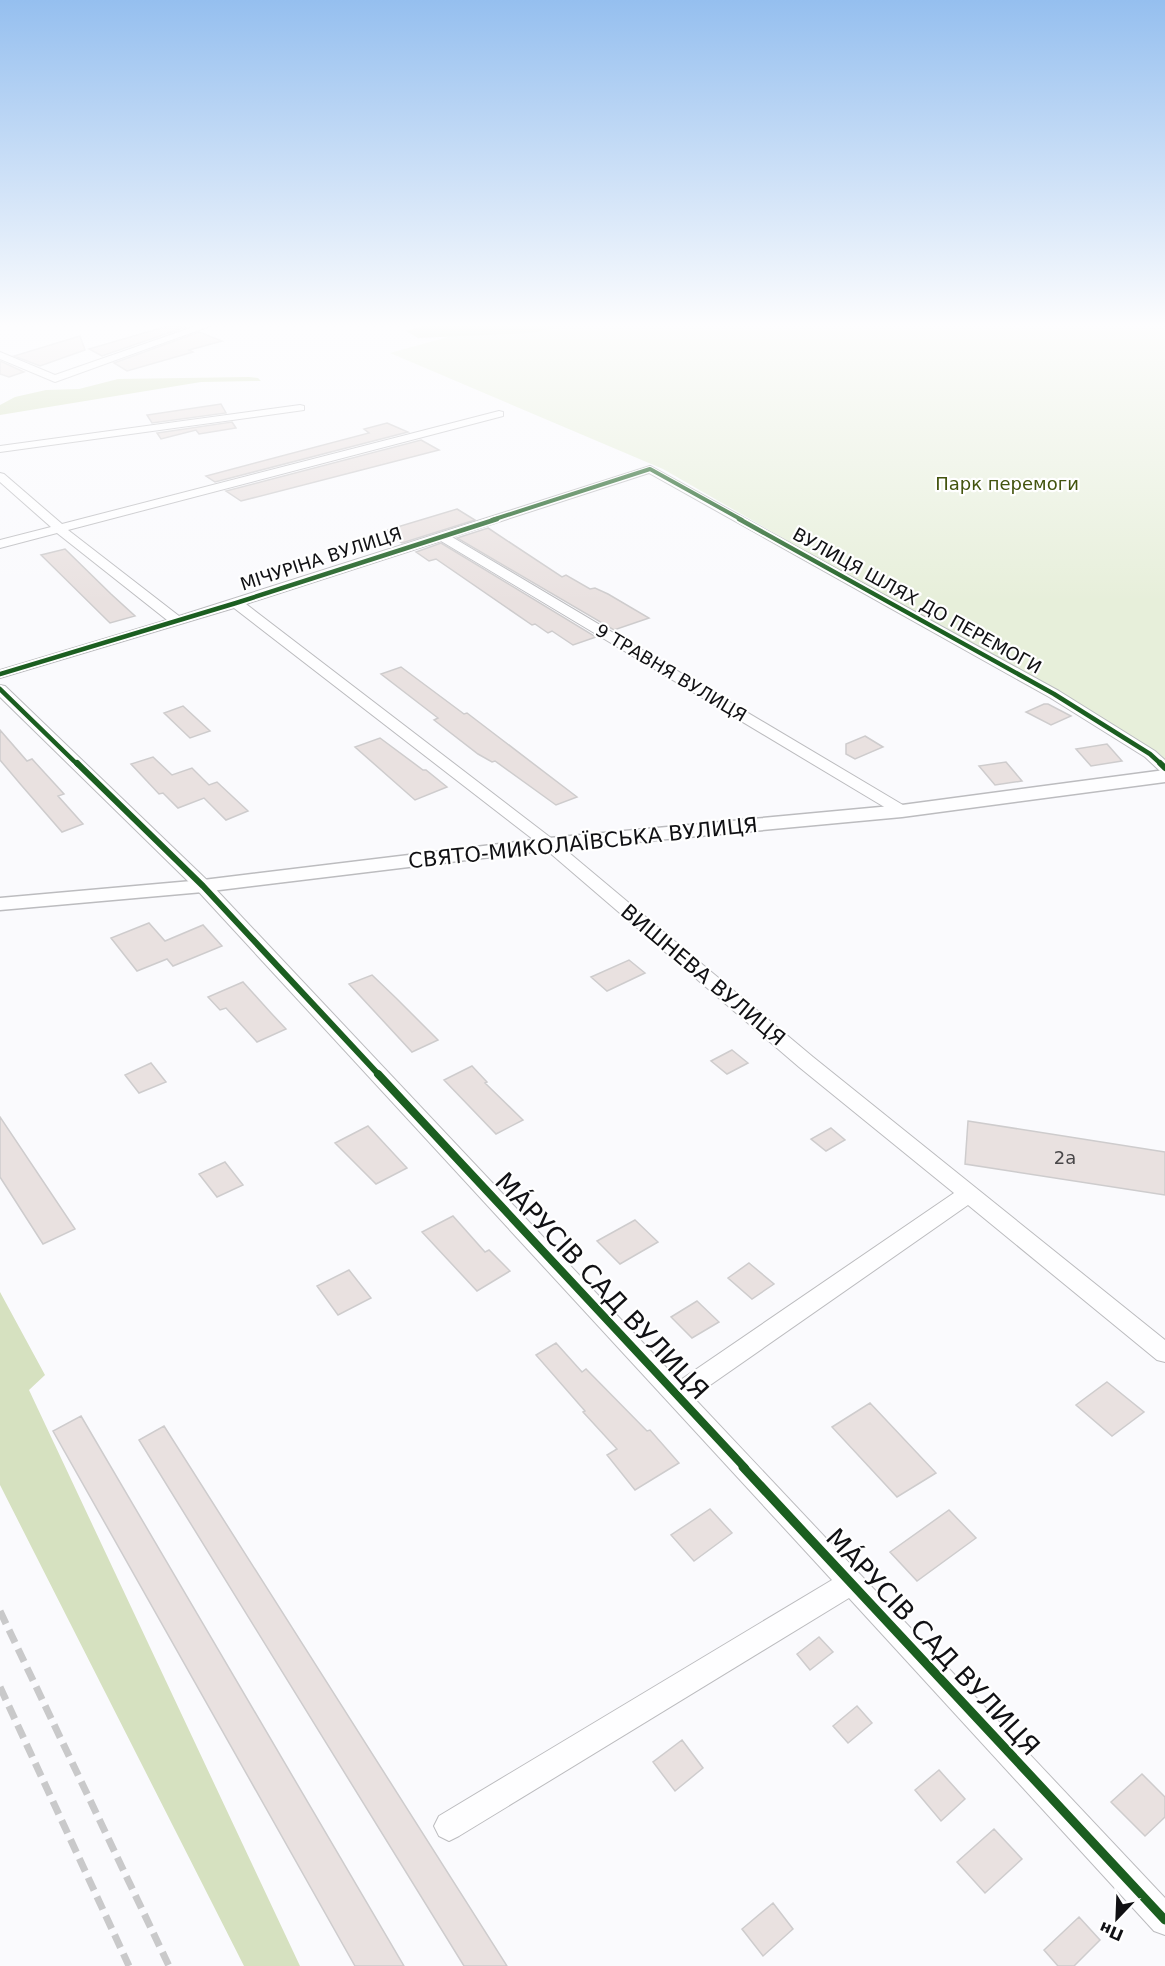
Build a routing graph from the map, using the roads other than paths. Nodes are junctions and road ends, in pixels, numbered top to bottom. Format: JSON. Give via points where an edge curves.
{"nodes":[{"id":1,"x":229,"y":418,"type":"edge"},
{"id":2,"x":485,"y":418,"type":"edge"},
{"id":3,"x":0,"y":449,"type":"edge"},
{"id":4,"x":650,"y":469,"type":"joint"},
{"id":5,"x":0,"y":476,"type":"edge"},
{"id":6,"x":61,"y":530,"type":"junction"},
{"id":7,"x":440,"y":535,"type":"junction"},
{"id":8,"x":0,"y":544,"type":"edge"},
{"id":9,"x":236,"y":603,"type":"junction"},
{"id":10,"x":177,"y":621,"type":"junction"},
{"id":11,"x":0,"y":674,"type":"edge"},
{"id":12,"x":0,"y":689,"type":"edge"},
{"id":13,"x":1165,"y":768,"type":"edge"},
{"id":14,"x":1165,"y":776,"type":"edge"},
{"id":15,"x":902,"y":811,"type":"junction"},
{"id":16,"x":549,"y":844,"type":"junction"},
{"id":17,"x":203,"y":885,"type":"junction"},
{"id":18,"x":0,"y":903,"type":"edge"},
{"id":19,"x":968,"y":1194,"type":"junction"},
{"id":20,"x":1165,"y":1353,"type":"edge"},
{"id":21,"x":677,"y":1395,"type":"junction"},
{"id":22,"x":851,"y":1583,"type":"junction"},
{"id":23,"x":449,"y":1826,"type":"dead end"},
{"id":24,"x":1165,"y":1920,"type":"edge"}],
"edges":[{"from":1,"to":3,"type":"street"},
{"from":2,"to":6,"type":"street"},
{"from":4,"to":7,"type":"street","name":"МІЧУРІНА ВУЛИЦЯ"},
{"from":4,"to":13,"type":"street","name":"ВУЛИЦЯ ШЛЯХ ДО ПЕРЕМОГИ","via":[[1054,694],[1150,754]]},
{"from":5,"to":6,"type":"street"},
{"from":6,"to":8,"type":"street"},
{"from":6,"to":10,"type":"street"},
{"from":7,"to":9,"type":"street","name":"МІЧУРІНА ВУЛИЦЯ"},
{"from":7,"to":15,"type":"street","name":"9 ТРАВНЯ ВУЛИЦЯ"},
{"from":9,"to":10,"type":"street","name":"МІЧУРІНА ВУЛИЦЯ"},
{"from":9,"to":16,"type":"street","name":"ВИШНЕВА ВУЛИЦЯ"},
{"from":10,"to":11,"type":"street","name":"МІЧУРІНА ВУЛИЦЯ"},
{"from":12,"to":17,"type":"street","name":"МÁРУСІВ САД ВУЛИЦЯ"},
{"from":14,"to":15,"type":"street","name":"СВЯТО-МИКОЛАЇВСЬКА ВУЛИЦЯ"},
{"from":15,"to":16,"type":"street","name":"СВЯТО-МИКОЛАЇВСЬКА ВУЛИЦЯ"},
{"from":16,"to":17,"type":"street","name":"СВЯТО-МИКОЛАЇВСЬКА ВУЛИЦЯ"},
{"from":16,"to":19,"type":"street","name":"ВИШНЕВА ВУЛИЦЯ"},
{"from":17,"to":18,"type":"street","name":"СВЯТО-МИКОЛАЇВСЬКА ВУЛИЦЯ"},
{"from":17,"to":21,"type":"street","name":"МÁРУСІВ САД ВУЛИЦЯ"},
{"from":19,"to":20,"type":"street","name":"ВИШНЕВА ВУЛИЦЯ"},
{"from":19,"to":21,"type":"street"},
{"from":21,"to":22,"type":"street","name":"МÁРУСІВ САД ВУЛИЦЯ"},
{"from":22,"to":23,"type":"street"},
{"from":22,"to":24,"type":"street","name":"МÁРУСІВ САД ВУЛИЦЯ"}]}
